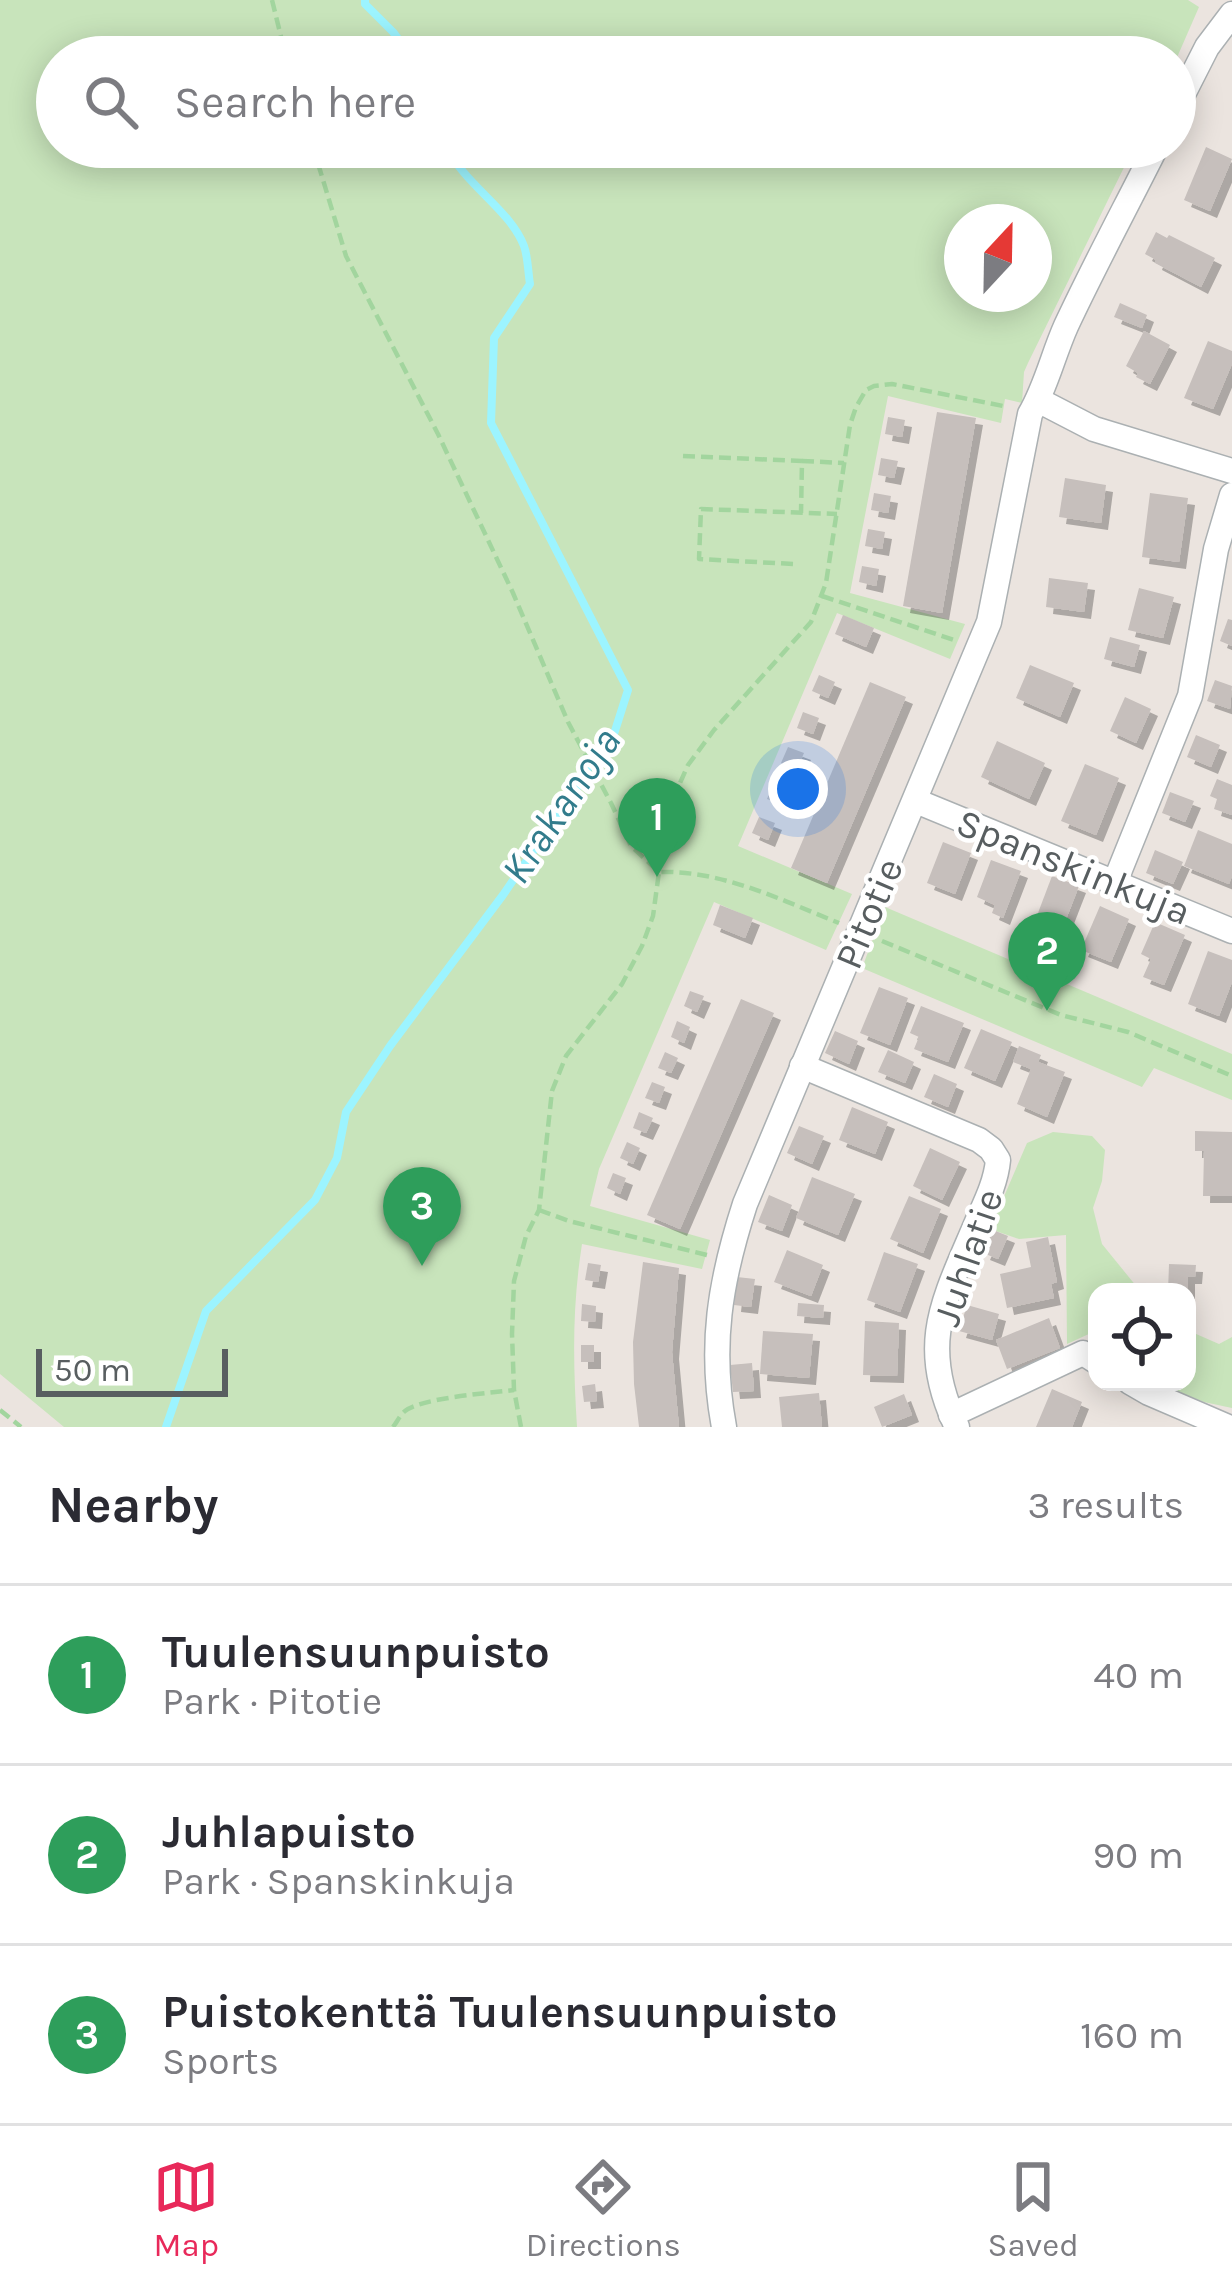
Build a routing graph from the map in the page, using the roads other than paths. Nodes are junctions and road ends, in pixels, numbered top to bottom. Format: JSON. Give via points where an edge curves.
{"nodes":[{"id":1,"x":1232,"y":14,"type":"edge"},
{"id":2,"x":1196,"y":69,"type":"edge"},
{"id":3,"x":1146,"y":168,"type":"edge"},
{"id":4,"x":1038,"y":400,"type":"junction"},
{"id":5,"x":1232,"y":471,"type":"edge"},
{"id":6,"x":1232,"y":495,"type":"edge"},
{"id":7,"x":916,"y":801,"type":"junction"},
{"id":8,"x":1115,"y":882,"type":"junction"},
{"id":9,"x":1232,"y":931,"type":"edge"},
{"id":10,"x":802,"y":1066,"type":"junction"},
{"id":11,"x":1088,"y":1356,"type":"edge"},
{"id":12,"x":1146,"y":1391,"type":"edge"},
{"id":13,"x":954,"y":1421,"type":"edge"},
{"id":14,"x":724,"y":1427,"type":"edge"},
{"id":15,"x":1228,"y":1427,"type":"edge"}],
"edges":[{"from":1,"to":2,"type":"street"},
{"from":3,"to":4,"type":"street","name":"Pitotie"},
{"from":4,"to":5,"type":"street","via":[[1094,429]]},
{"from":4,"to":7,"type":"street","name":"Pitotie","via":[[1026,424],[979,650]]},
{"from":6,"to":8,"type":"street","via":[[1190,696]]},
{"from":7,"to":8,"type":"street","name":"Spanskinkuja"},
{"from":7,"to":10,"type":"street","name":"Pitotie"},
{"from":8,"to":9,"type":"street","name":"Spanskinkuja"},
{"from":10,"to":13,"type":"street","name":"Juhlatie","via":[[979,1140],[998,1160],[937,1329],[940,1384]]},
{"from":10,"to":14,"type":"street","name":"Pitotie","via":[[728,1259],[716,1348]]},
{"from":11,"to":13,"type":"street"},
{"from":12,"to":15,"type":"street"}]}
